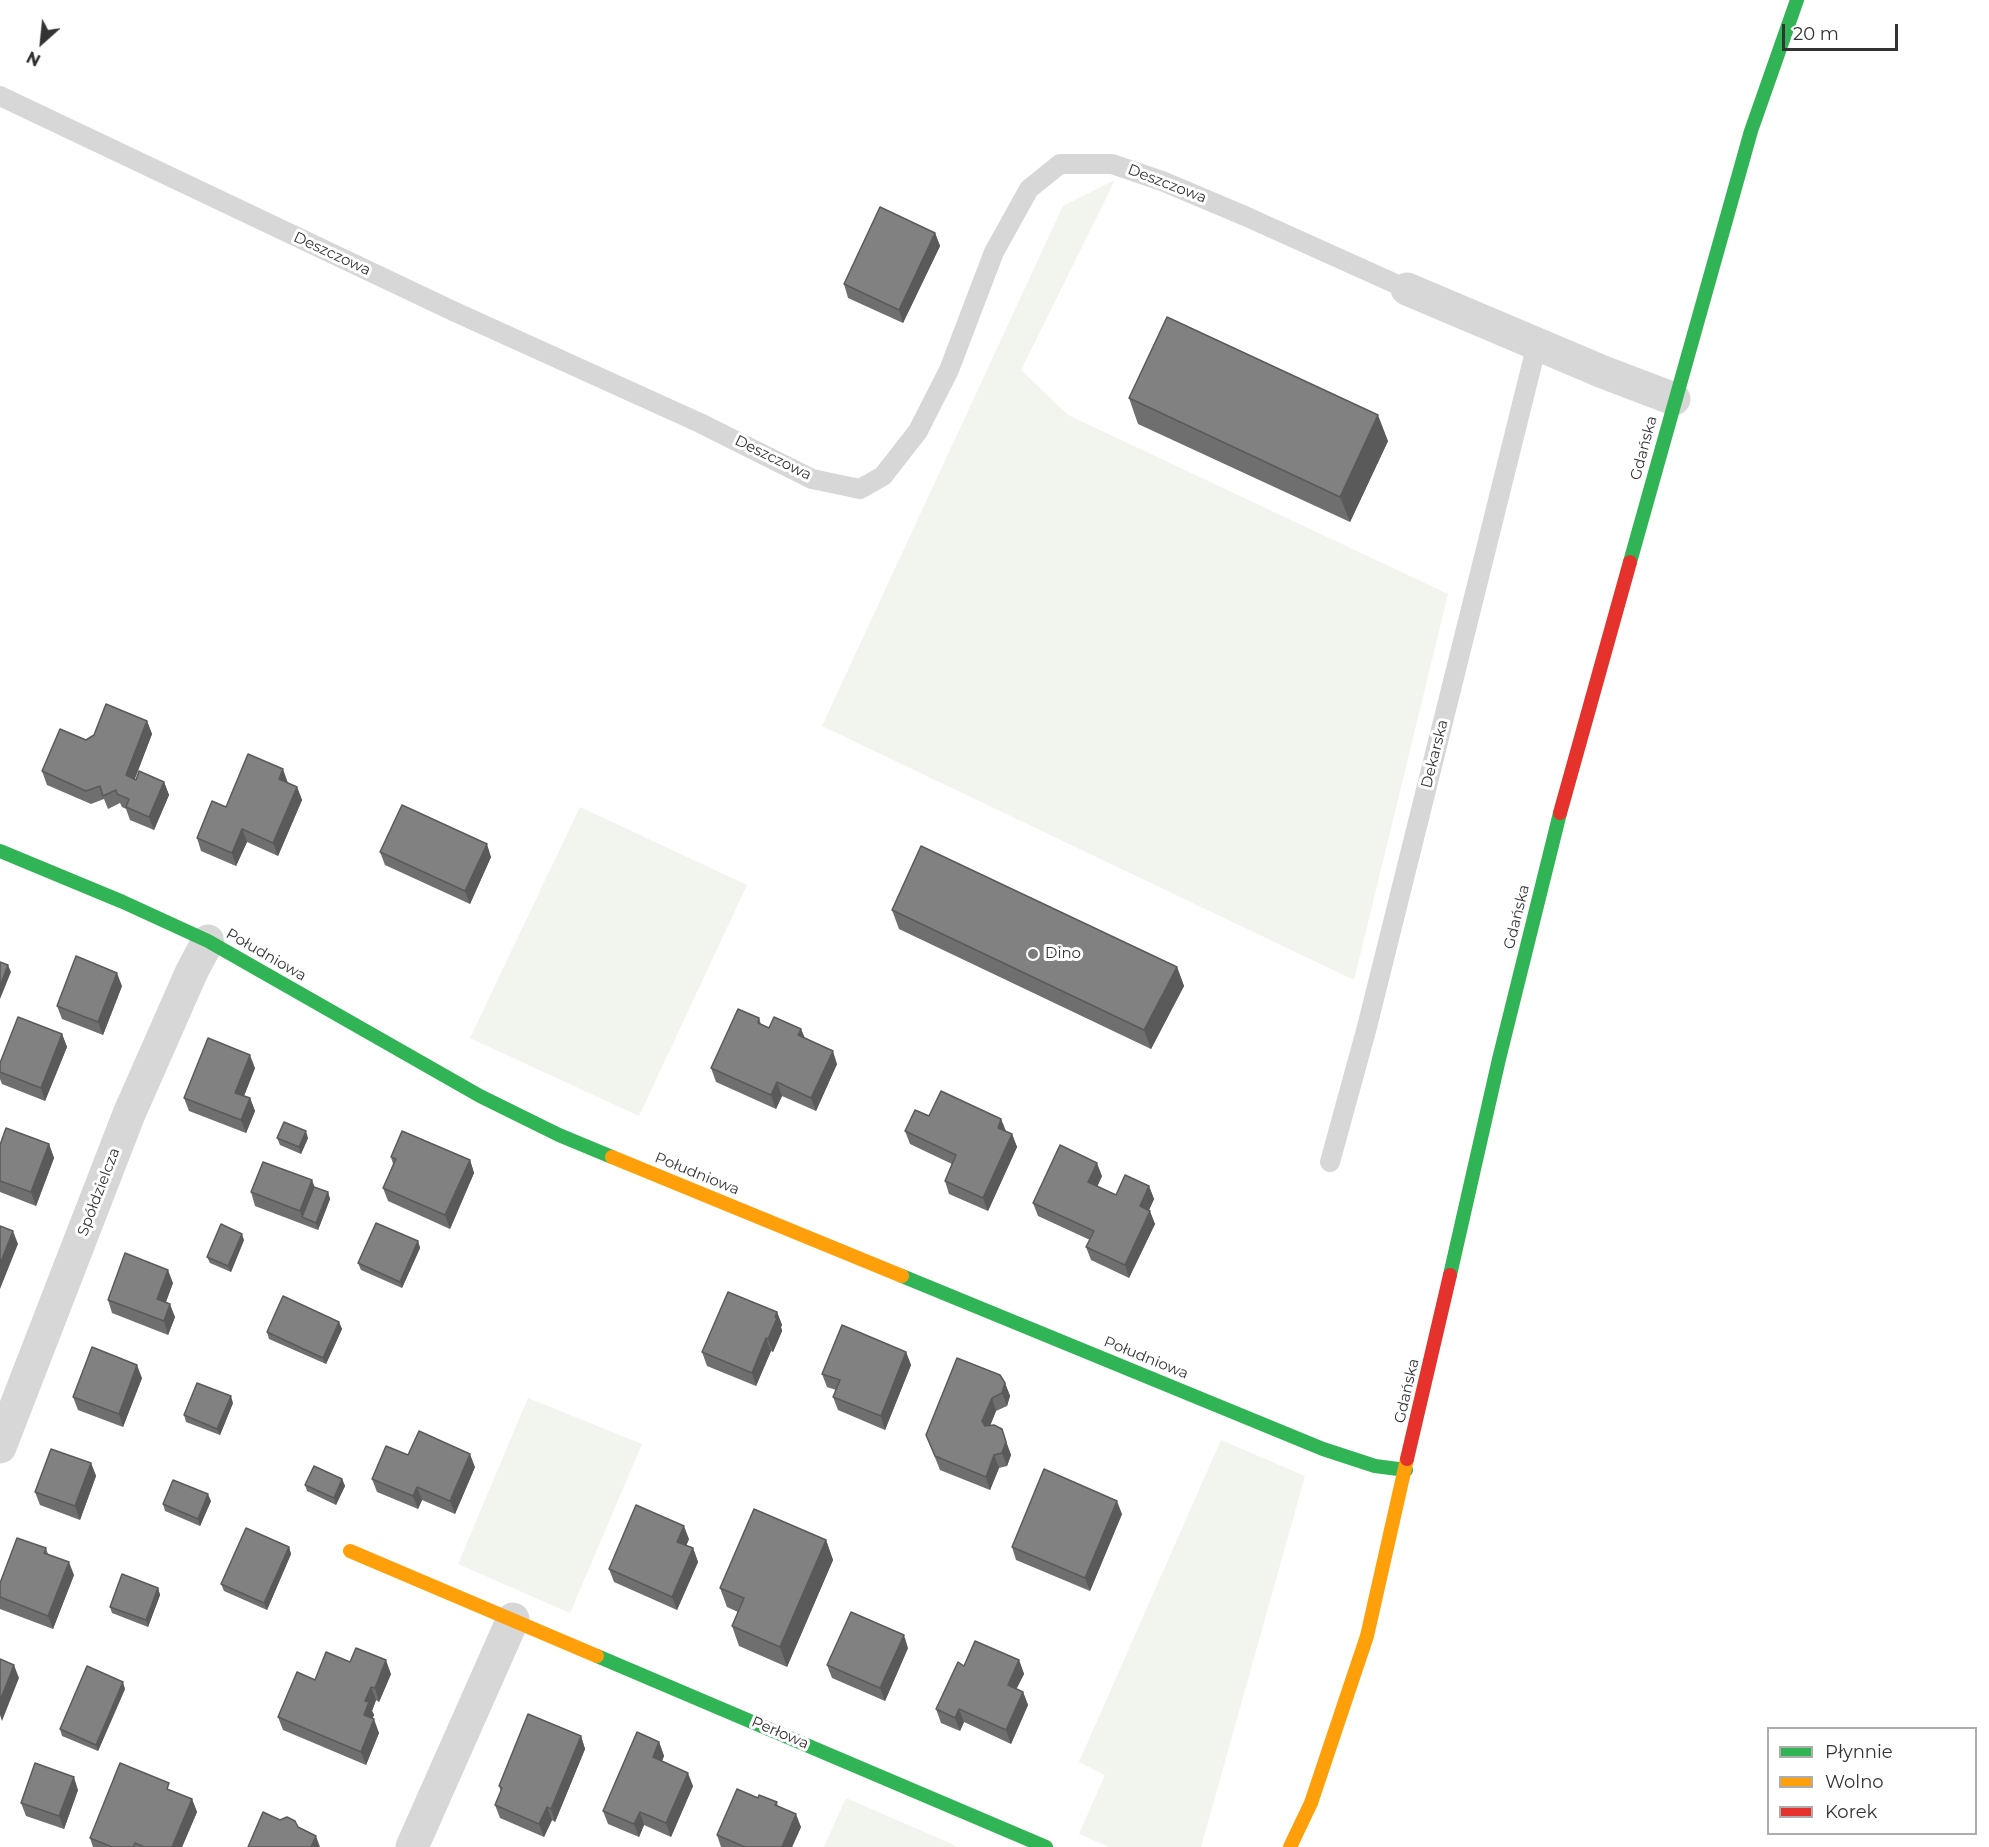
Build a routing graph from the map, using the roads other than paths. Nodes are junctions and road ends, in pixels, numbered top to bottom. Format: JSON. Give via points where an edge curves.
{"nodes":[{"id":1,"x":1797,"y":0,"type":"edge"},
{"id":2,"x":0,"y":96,"type":"edge"},
{"id":3,"x":1407,"y":289,"type":"joint"},
{"id":4,"x":1537,"y":344,"type":"junction"},
{"id":5,"x":1674,"y":399,"type":"junction"},
{"id":6,"x":0,"y":851,"type":"edge"},
{"id":7,"x":208,"y":941,"type":"junction"},
{"id":8,"x":1330,"y":1162,"type":"dead end"},
{"id":9,"x":0,"y":1447,"type":"edge"},
{"id":10,"x":1407,"y":1470,"type":"junction"},
{"id":11,"x":350,"y":1551,"type":"dead end"},
{"id":12,"x":513,"y":1619,"type":"junction"},
{"id":13,"x":412,"y":1847,"type":"edge"},
{"id":14,"x":1046,"y":1847,"type":"edge"},
{"id":15,"x":1290,"y":1847,"type":"edge"}],
"edges":[{"from":1,"to":5,"type":"street","name":"Gdańska","via":[[1751,131]]},
{"from":2,"to":3,"type":"lane","name":"Deszczowa","via":[[812,478],[860,489],[883,476],[918,430],[949,370],[994,252],[1029,189],[1060,164],[1112,164],[1162,181]]},
{"from":3,"to":4,"type":"street","name":"Deszczowa"},
{"from":4,"to":5,"type":"street","name":"Deszczowa"},
{"from":4,"to":8,"type":"lane","name":"Dekarska"},
{"from":5,"to":10,"type":"street","name":"Gdańska","via":[[1562,806],[1499,1059]]},
{"from":6,"to":7,"type":"street","name":"Południowa"},
{"from":7,"to":9,"type":"street","name":"Spółdzielcza","via":[[129,1114]]},
{"from":7,"to":10,"type":"street","name":"Południowa","via":[[480,1096],[559,1135],[1323,1449],[1376,1466]]},
{"from":10,"to":15,"type":"street","name":"Gdańska","via":[[1367,1636],[1311,1803]]},
{"from":11,"to":12,"type":"street","name":"Perłowa"},
{"from":12,"to":13,"type":"street"},
{"from":12,"to":14,"type":"street","name":"Perłowa"}]}
